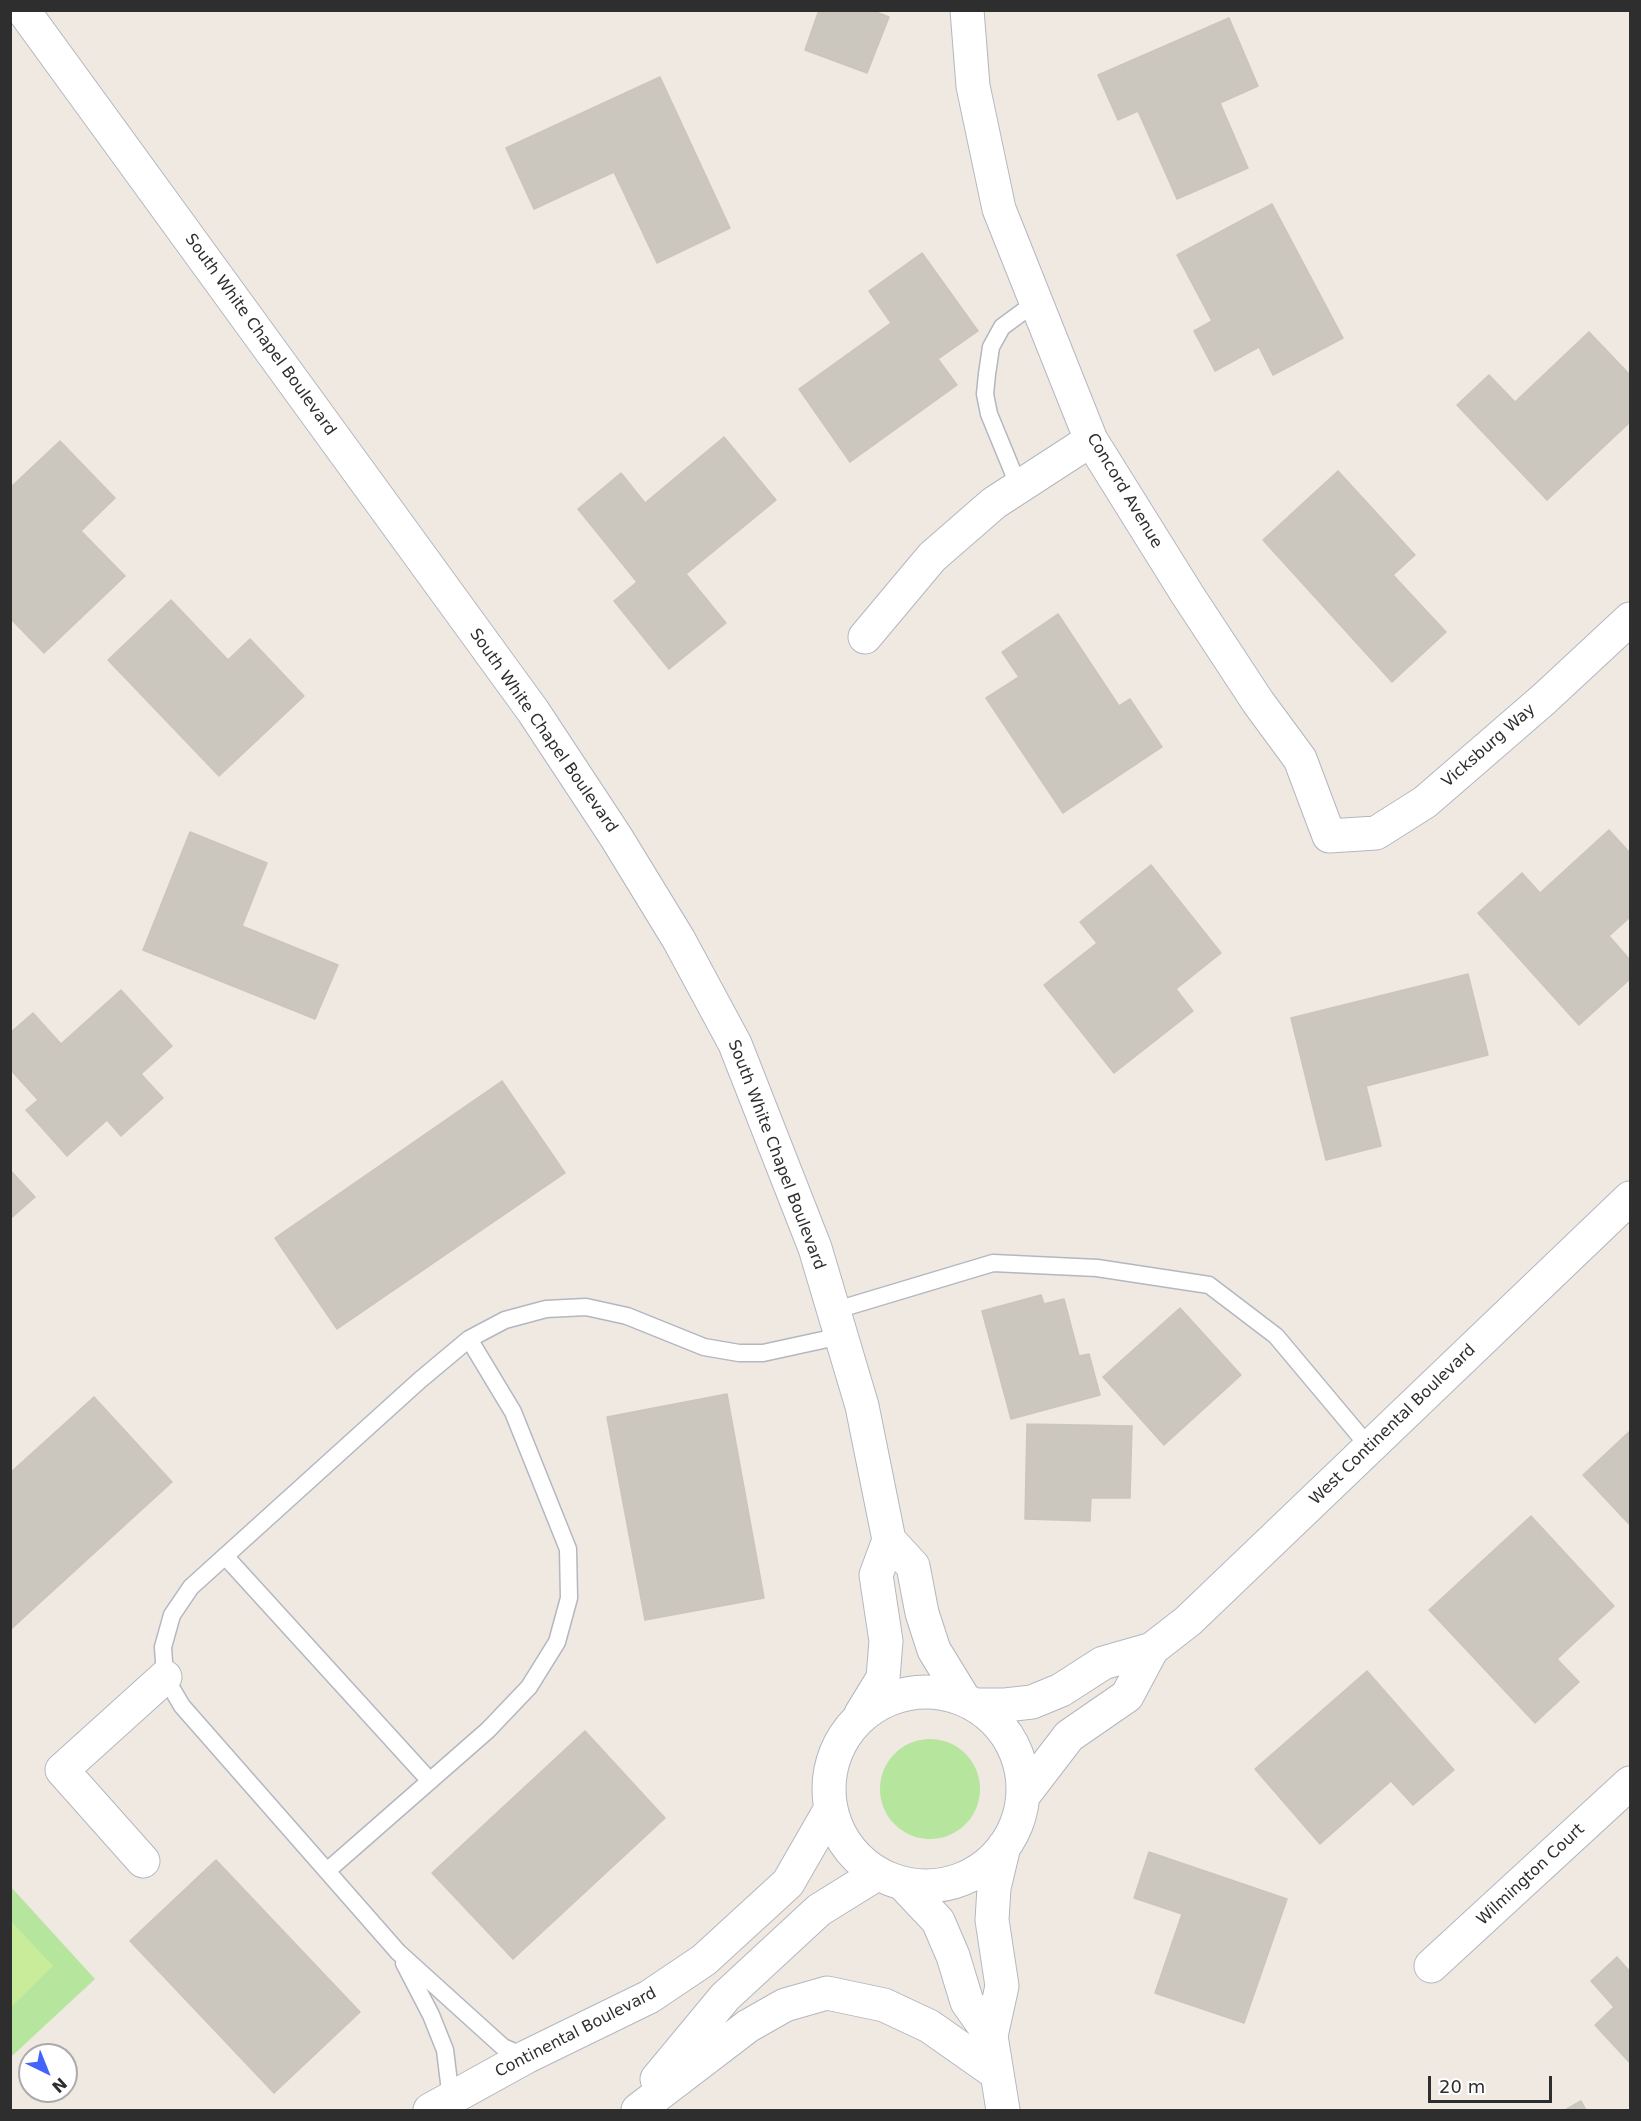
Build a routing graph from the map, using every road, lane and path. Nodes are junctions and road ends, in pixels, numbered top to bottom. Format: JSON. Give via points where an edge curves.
{"nodes":[{"id":1,"x":23,"y":10,"type":"edge"},
{"id":2,"x":966,"y":10,"type":"edge"},
{"id":3,"x":1036,"y":302,"type":"junction"},
{"id":4,"x":1091,"y":440,"type":"junction"},
{"id":5,"x":1019,"y":487,"type":"junction"},
{"id":6,"x":1630,"y":619,"type":"edge"},
{"id":7,"x":864,"y":637,"type":"dead end"},
{"id":8,"x":1329,"y":836,"type":"joint"},
{"id":9,"x":1630,"y":1198,"type":"edge"},
{"id":10,"x":837,"y":1323,"type":"junction"},
{"id":11,"x":469,"y":1339,"type":"junction"},
{"id":12,"x":1370,"y":1448,"type":"junction"},
{"id":13,"x":889,"y":1540,"type":"junction"},
{"id":14,"x":225,"y":1556,"type":"junction"},
{"id":15,"x":1152,"y":1649,"type":"junction"},
{"id":16,"x":165,"y":1677,"type":"junction"},
{"id":17,"x":970,"y":1702,"type":"junction"},
{"id":18,"x":860,"y":1717,"type":"junction"},
{"id":19,"x":430,"y":1781,"type":"junction"},
{"id":20,"x":1630,"y":1783,"type":"edge"},
{"id":21,"x":1023,"y":1796,"type":"junction"},
{"id":22,"x":830,"y":1810,"type":"junction"},
{"id":23,"x":1004,"y":1846,"type":"junction"},
{"id":24,"x":143,"y":1861,"type":"dead end"},
{"id":25,"x":327,"y":1872,"type":"junction"},
{"id":26,"x":890,"y":1880,"type":"junction"},
{"id":27,"x":398,"y":1952,"type":"junction"},
{"id":28,"x":1431,"y":1966,"type":"dead end"},
{"id":29,"x":991,"y":2037,"type":"junction"},
{"id":30,"x":526,"y":2057,"type":"junction"},
{"id":31,"x":996,"y":2073,"type":"junction"},
{"id":32,"x":440,"y":2105,"type":"edge"},
{"id":33,"x":631,"y":2110,"type":"edge"},
{"id":34,"x":638,"y":2110,"type":"edge"},
{"id":35,"x":1003,"y":2110,"type":"edge"}],
"edges":[{"from":1,"to":10,"type":"main road","name":"South White Chapel Boulevard","via":[[533,711],[616,837],[679,940],[735,1044],[815,1248]]},
{"from":2,"to":3,"type":"main road","name":"Concord Avenue","via":[[973,86],[999,209]]},
{"from":3,"to":4,"type":"main road","name":"Concord Avenue"},
{"from":3,"to":5,"type":"lane","via":[[1002,327],[991,347],[985,394],[989,414]]},
{"from":4,"to":5,"type":"main road"},
{"from":4,"to":8,"type":"main road","name":"Concord Avenue","via":[[1193,603],[1300,759]]},
{"from":5,"to":7,"type":"main road","via":[[994,503],[932,557]]},
{"from":6,"to":8,"type":"main road","name":"Vicksburg Way","via":[[1545,699],[1425,802],[1376,833]]},
{"from":9,"to":12,"type":"main road","name":"West Continental Boulevard"},
{"from":10,"to":11,"type":"lane","via":[[763,1353],[739,1353],[704,1347],[627,1316],[586,1306],[546,1309],[505,1320]]},
{"from":10,"to":12,"type":"lane","via":[[993,1263],[1097,1268],[1209,1285],[1276,1336]]},
{"from":10,"to":13,"type":"main road","name":"South White Chapel Boulevard","via":[[862,1406]]},
{"from":11,"to":14,"type":"lane"},
{"from":11,"to":19,"type":"lane","via":[[513,1412],[568,1549],[568,1598],[556,1642],[529,1687]]},
{"from":12,"to":15,"type":"main road","name":"West Continental Boulevard","via":[[1188,1621]]},
{"from":13,"to":17,"type":"main road","via":[[913,1566],[934,1650]]},
{"from":13,"to":18,"type":"main road","via":[[876,1575],[886,1641],[883,1678]]},
{"from":14,"to":16,"type":"lane","via":[[191,1587],[172,1615],[163,1647]]},
{"from":14,"to":19,"type":"lane"},
{"from":15,"to":17,"type":"main road","name":"West Continental Boulevard","via":[[1103,1663],[1032,1702]]},
{"from":15,"to":21,"type":"main road","name":"West Continental Boulevard","via":[[1127,1696],[1069,1736]]},
{"from":16,"to":24,"type":"main road","via":[[62,1770]]},
{"from":16,"to":25,"type":"lane","via":[[182,1706]]},
{"from":17,"to":18,"type":"main road","via":[[938,1692],[910,1692],[883,1701]]},
{"from":17,"to":21,"type":"main road","via":[[998,1722],[1012,1744],[1022,1769]]},
{"from":18,"to":22,"type":"main road","via":[[843,1737],[832,1760]]},
{"from":19,"to":25,"type":"lane"},
{"from":20,"to":28,"type":"main road","name":"Wilmington Court"},
{"from":21,"to":23,"type":"main road","via":[[1014,1831]]},
{"from":22,"to":26,"type":"main road","via":[[839,1835],[855,1857]]},
{"from":22,"to":30,"type":"main road","name":"Continental Boulevard","via":[[788,1883],[704,1960],[649,1997]]},
{"from":23,"to":26,"type":"main road","via":[[984,1867],[960,1880],[932,1886]]},
{"from":23,"to":29,"type":"main road","via":[[994,1888],[992,1920],[1002,1986]]},
{"from":25,"to":27,"type":"lane"},
{"from":26,"to":29,"type":"main road","via":[[938,1921],[967,2002]]},
{"from":26,"to":33,"type":"main road","via":[[819,1910],[724,1997]]},
{"from":27,"to":30,"type":"lane","via":[[503,2047]]},
{"from":27,"to":32,"type":"lane","via":[[445,2050]]},
{"from":29,"to":31,"type":"main road"},
{"from":30,"to":32,"type":"main road","name":"Continental Boulevard"},
{"from":31,"to":34,"type":"main road","via":[[928,2026],[884,2005],[827,1993],[785,2005],[748,2026]]},
{"from":31,"to":35,"type":"main road"}]}
